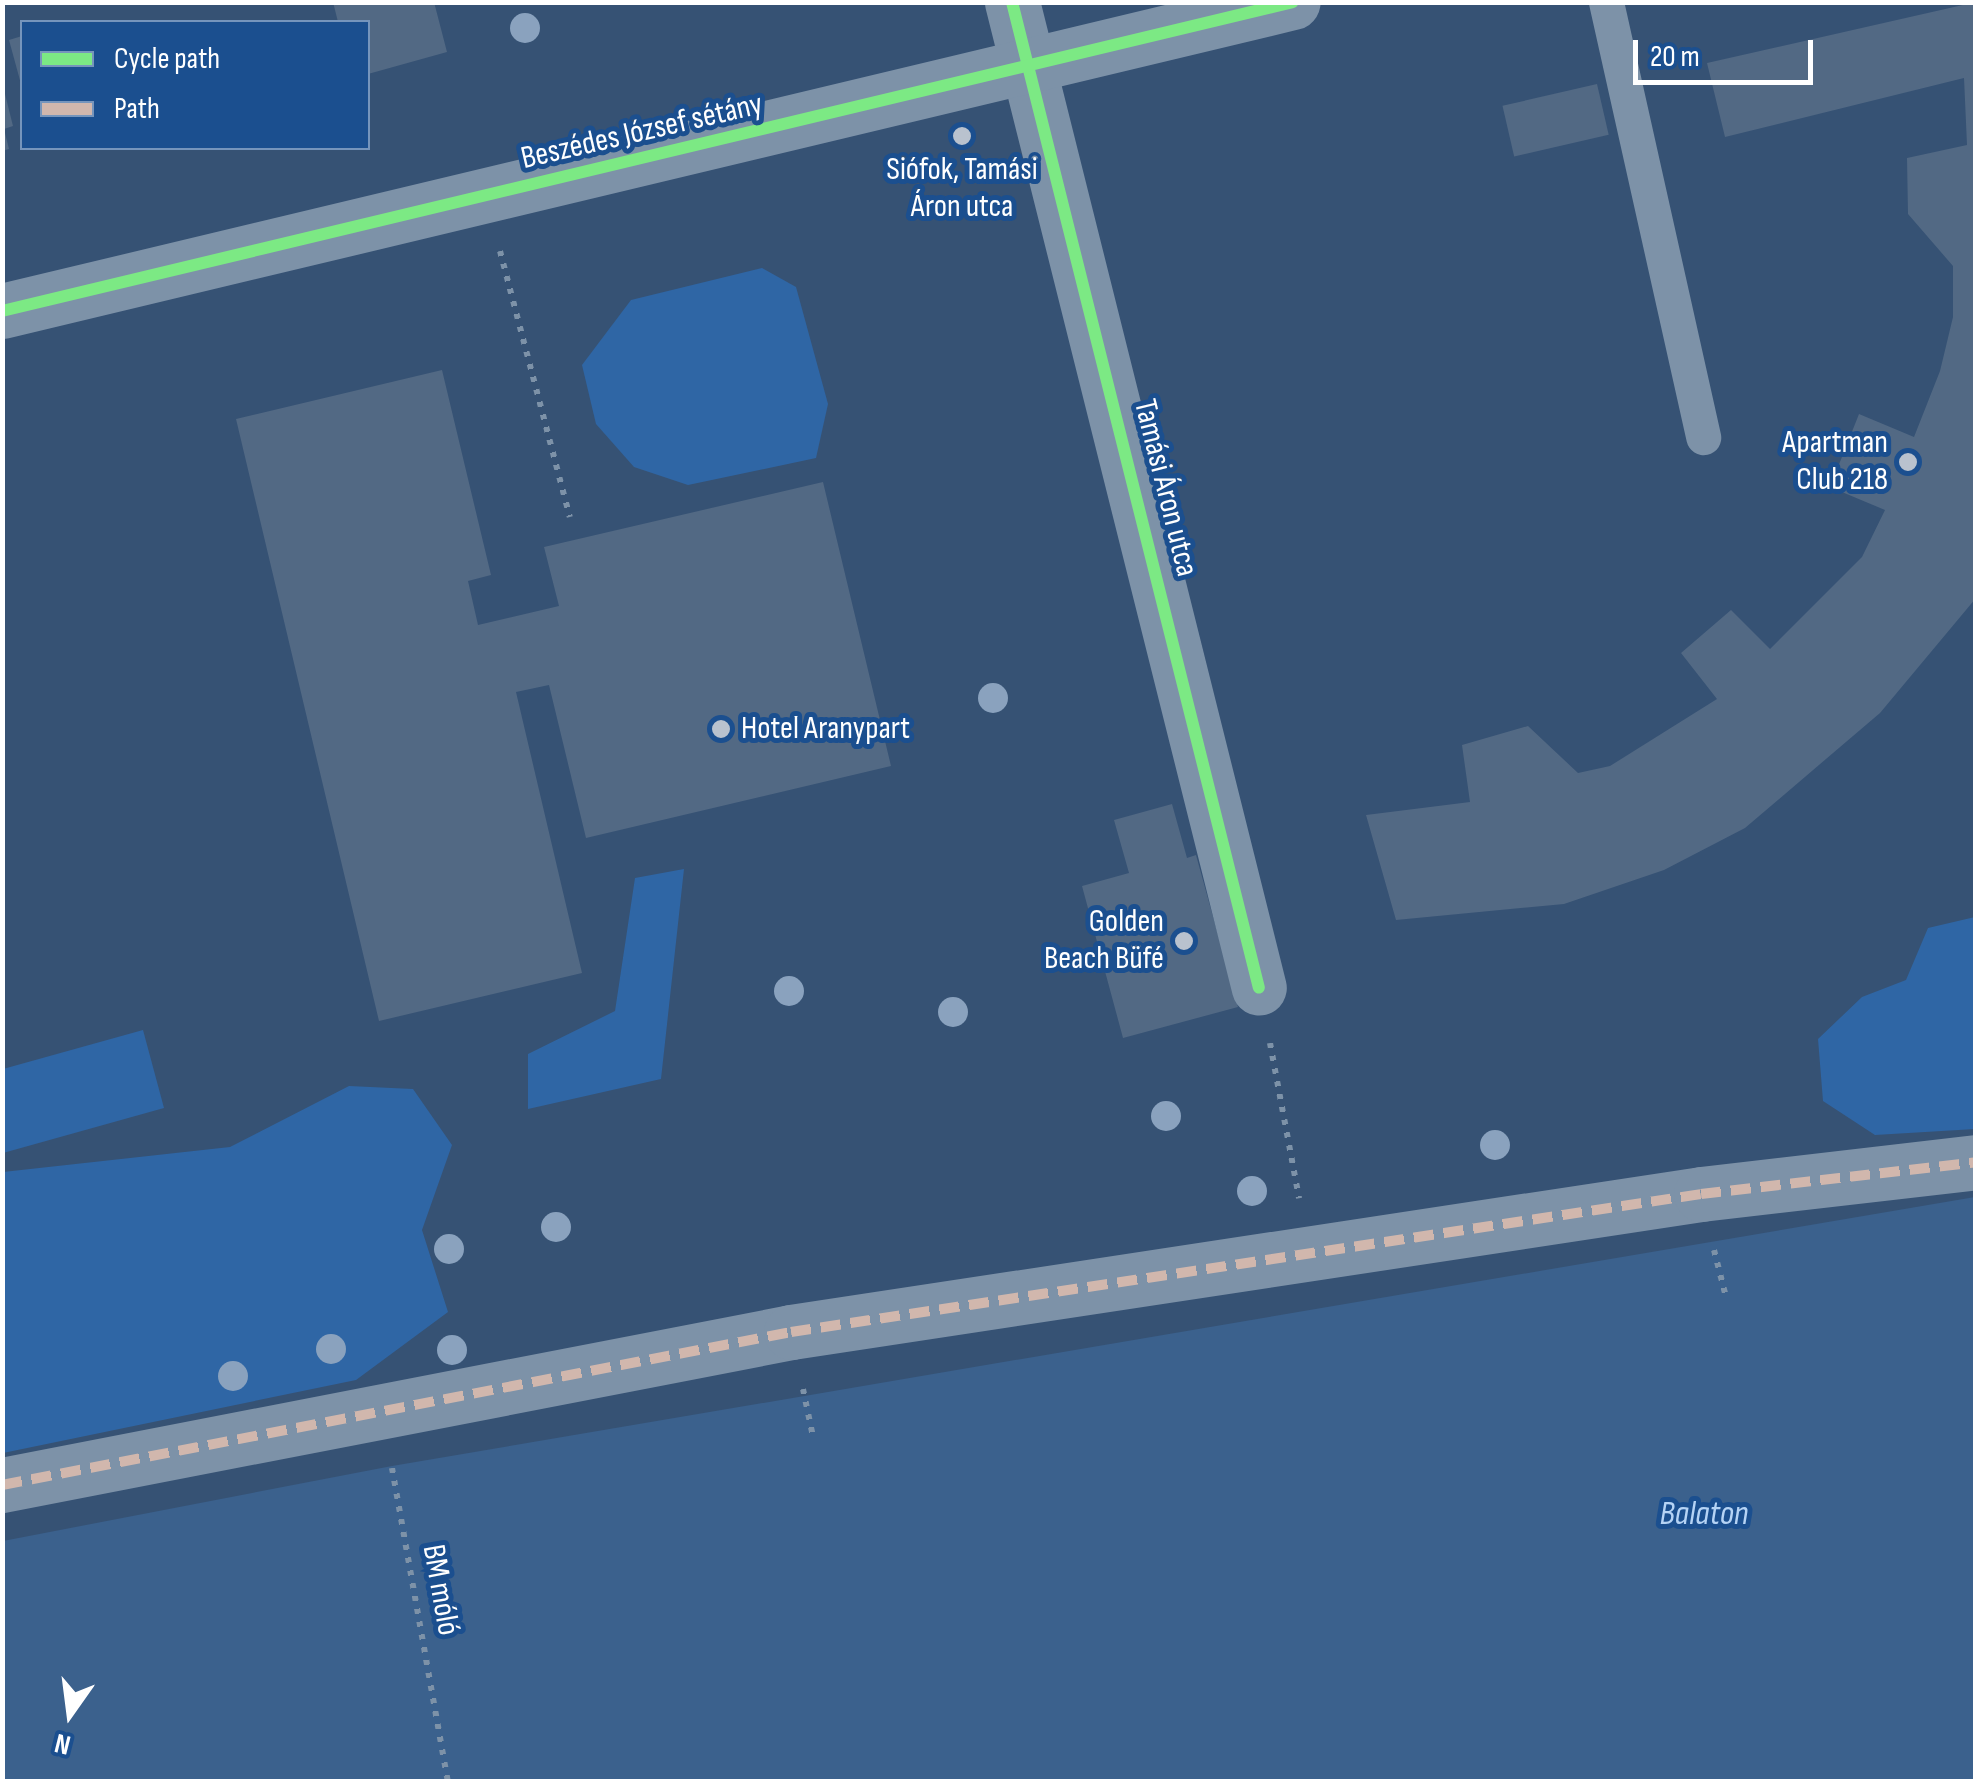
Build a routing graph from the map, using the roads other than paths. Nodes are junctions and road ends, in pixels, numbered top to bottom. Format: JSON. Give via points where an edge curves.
{"nodes":[{"id":1,"x":1012,"y":2,"type":"edge"},
{"id":2,"x":1293,"y":2,"type":"edge"},
{"id":3,"x":1606,"y":2,"type":"edge"},
{"id":4,"x":1030,"y":69,"type":"junction"},
{"id":5,"x":2,"y":311,"type":"edge"},
{"id":6,"x":1703,"y":437,"type":"dead end"},
{"id":7,"x":1260,"y":988,"type":"road end"},
{"id":8,"x":1976,"y":1162,"type":"edge"},
{"id":9,"x":2,"y":1485,"type":"edge"}],
"edges":[{"from":1,"to":4,"type":"street","name":"Tamási Áron utca"},
{"from":2,"to":4,"type":"street","name":"Beszédes József sétány"},
{"from":3,"to":6,"type":"lane"},
{"from":4,"to":5,"type":"street","name":"Beszédes József sétány"},
{"from":4,"to":7,"type":"street","name":"Tamási Áron utca"},
{"from":8,"to":9,"type":"street","via":[[1701,1194],[791,1332]]}]}
